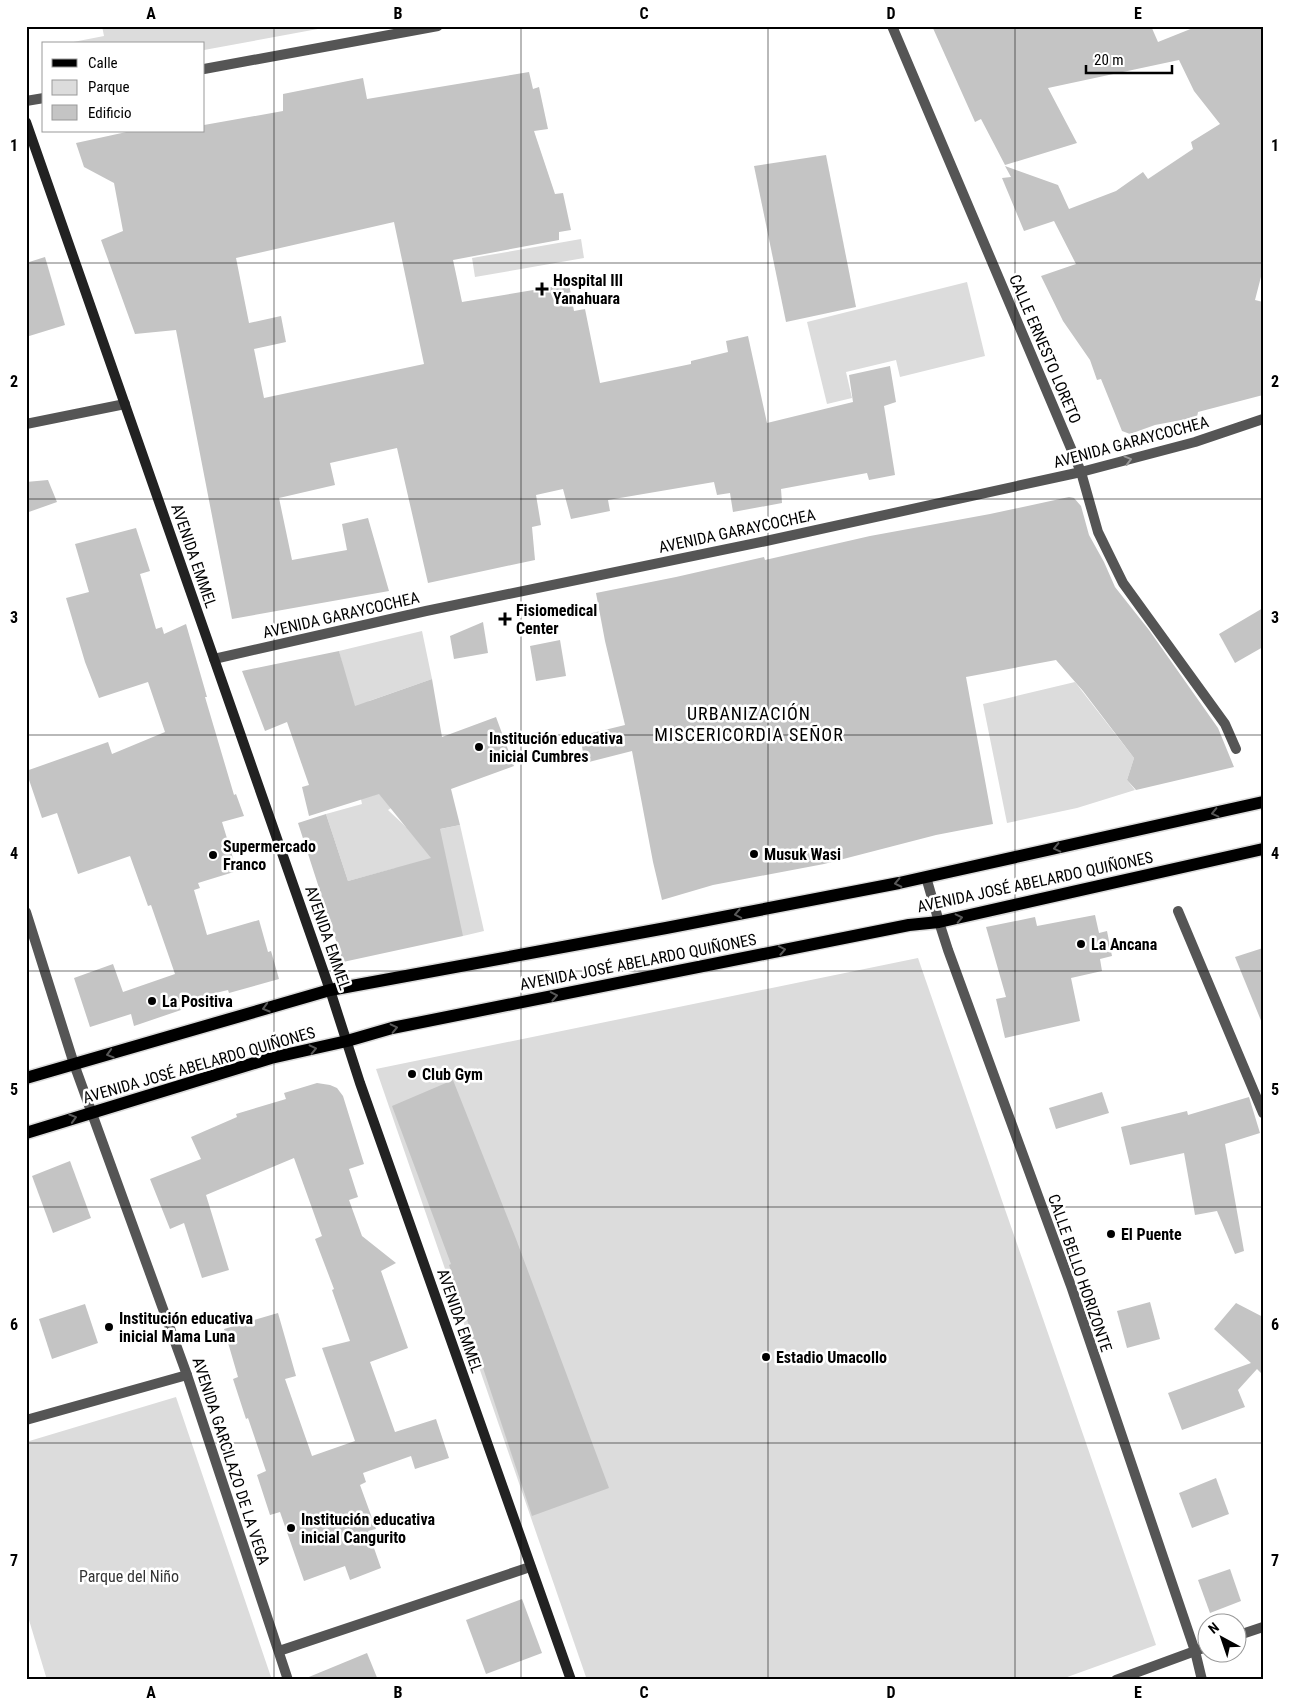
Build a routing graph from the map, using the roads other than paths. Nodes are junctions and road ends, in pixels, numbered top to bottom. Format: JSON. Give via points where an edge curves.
{"nodes":[{"id":1,"x":438,"y":26,"type":"edge"},
{"id":2,"x":892,"y":26,"type":"edge"},
{"id":3,"x":205,"y":69,"type":"edge"},
{"id":4,"x":42,"y":98,"type":"edge"},
{"id":5,"x":26,"y":101,"type":"edge"},
{"id":6,"x":26,"y":122,"type":"edge"},
{"id":7,"x":125,"y":404,"type":"junction"},
{"id":8,"x":1263,"y":419,"type":"edge"},
{"id":9,"x":26,"y":424,"type":"edge"},
{"id":10,"x":1081,"y":472,"type":"junction"},
{"id":11,"x":214,"y":659,"type":"junction"},
{"id":12,"x":1236,"y":749,"type":"dead end"},
{"id":13,"x":1263,"y":802,"type":"edge"},
{"id":14,"x":1263,"y":849,"type":"edge"},
{"id":15,"x":926,"y":877,"type":"junction"},
{"id":16,"x":1178,"y":911,"type":"dead end"},
{"id":17,"x":26,"y":912,"type":"edge"},
{"id":18,"x":939,"y":922,"type":"junction"},
{"id":19,"x":330,"y":990,"type":"junction"},
{"id":20,"x":347,"y":1041,"type":"junction"},
{"id":21,"x":74,"y":1064,"type":"junction"},
{"id":22,"x":26,"y":1078,"type":"edge"},
{"id":23,"x":92,"y":1112,"type":"junction"},
{"id":24,"x":1263,"y":1113,"type":"edge"},
{"id":25,"x":26,"y":1132,"type":"edge"},
{"id":26,"x":187,"y":1375,"type":"junction"},
{"id":27,"x":26,"y":1420,"type":"edge"},
{"id":28,"x":530,"y":1567,"type":"junction"},
{"id":29,"x":1263,"y":1627,"type":"edge"},
{"id":30,"x":1246,"y":1633,"type":"edge"},
{"id":31,"x":279,"y":1651,"type":"junction"},
{"id":32,"x":1195,"y":1651,"type":"junction"},
{"id":33,"x":288,"y":1680,"type":"edge"},
{"id":34,"x":571,"y":1680,"type":"edge"},
{"id":35,"x":1116,"y":1680,"type":"edge"},
{"id":36,"x":1202,"y":1680,"type":"edge"}],
"edges":[{"from":1,"to":3,"type":"street"},
{"from":2,"to":10,"type":"street","name":"CALLE ERNESTO LORETO"},
{"from":4,"to":5,"type":"street"},
{"from":6,"to":7,"type":"street","name":"AVENIDA EMMEL"},
{"from":7,"to":9,"type":"street"},
{"from":7,"to":11,"type":"street","name":"AVENIDA EMMEL"},
{"from":10,"to":8,"type":"street","name":"AVENIDA GARAYCOCHEA","one_way":true,"via":[[1195,442]]},
{"from":10,"to":11,"type":"street","name":"AVENIDA GARAYCOCHEA"},
{"from":10,"to":12,"type":"street","name":"CALLE ERNESTO LORETO","via":[[1098,532],[1123,583],[1225,724]]},
{"from":11,"to":19,"type":"street","name":"AVENIDA EMMEL"},
{"from":13,"to":15,"type":"main road","name":"AVENIDA JOSÉ ABELARDO QUIÑONES","one_way":true},
{"from":18,"to":14,"type":"main road","name":"AVENIDA JOSÉ ABELARDO QUIÑONES","one_way":true},
{"from":15,"to":18,"type":"street","name":"CALLE BELLO HORIZONTE"},
{"from":15,"to":19,"type":"main road","name":"AVENIDA JOSÉ ABELARDO QUIÑONES","one_way":true},
{"from":16,"to":24,"type":"street"},
{"from":17,"to":21,"type":"street","name":"AVENIDA GARCILAZO DE LA VEGA"},
{"from":20,"to":18,"type":"main road","name":"AVENIDA JOSÉ ABELARDO QUIÑONES","one_way":true,"via":[[402,1026],[899,927]]},
{"from":18,"to":32,"type":"street","name":"CALLE BELLO HORIZONTE","via":[[1071,1286]]},
{"from":19,"to":20,"type":"street","name":"AVENIDA EMMEL"},
{"from":19,"to":21,"type":"main road","name":"AVENIDA JOSÉ ABELARDO QUIÑONES","one_way":true},
{"from":23,"to":20,"type":"main road","name":"AVENIDA JOSÉ ABELARDO QUIÑONES","one_way":true,"via":[[271,1058]]},
{"from":20,"to":28,"type":"street","name":"AVENIDA EMMEL"},
{"from":21,"to":22,"type":"main road","name":"AVENIDA JOSÉ ABELARDO QUIÑONES"},
{"from":21,"to":23,"type":"street","name":"AVENIDA GARCILAZO DE LA VEGA"},
{"from":25,"to":23,"type":"main road","name":"AVENIDA JOSÉ ABELARDO QUIÑONES","one_way":true},
{"from":23,"to":26,"type":"street","name":"AVENIDA GARCILAZO DE LA VEGA"},
{"from":26,"to":27,"type":"street"},
{"from":26,"to":31,"type":"street","name":"AVENIDA GARCILAZO DE LA VEGA"},
{"from":28,"to":31,"type":"street"},
{"from":28,"to":34,"type":"street","name":"AVENIDA EMMEL"},
{"from":29,"to":30,"type":"street"},
{"from":31,"to":33,"type":"street","name":"AVENIDA GARCILAZO DE LA VEGA"},
{"from":32,"to":35,"type":"street"},
{"from":32,"to":36,"type":"street","name":"CALLE BELLO HORIZONTE"}]}
